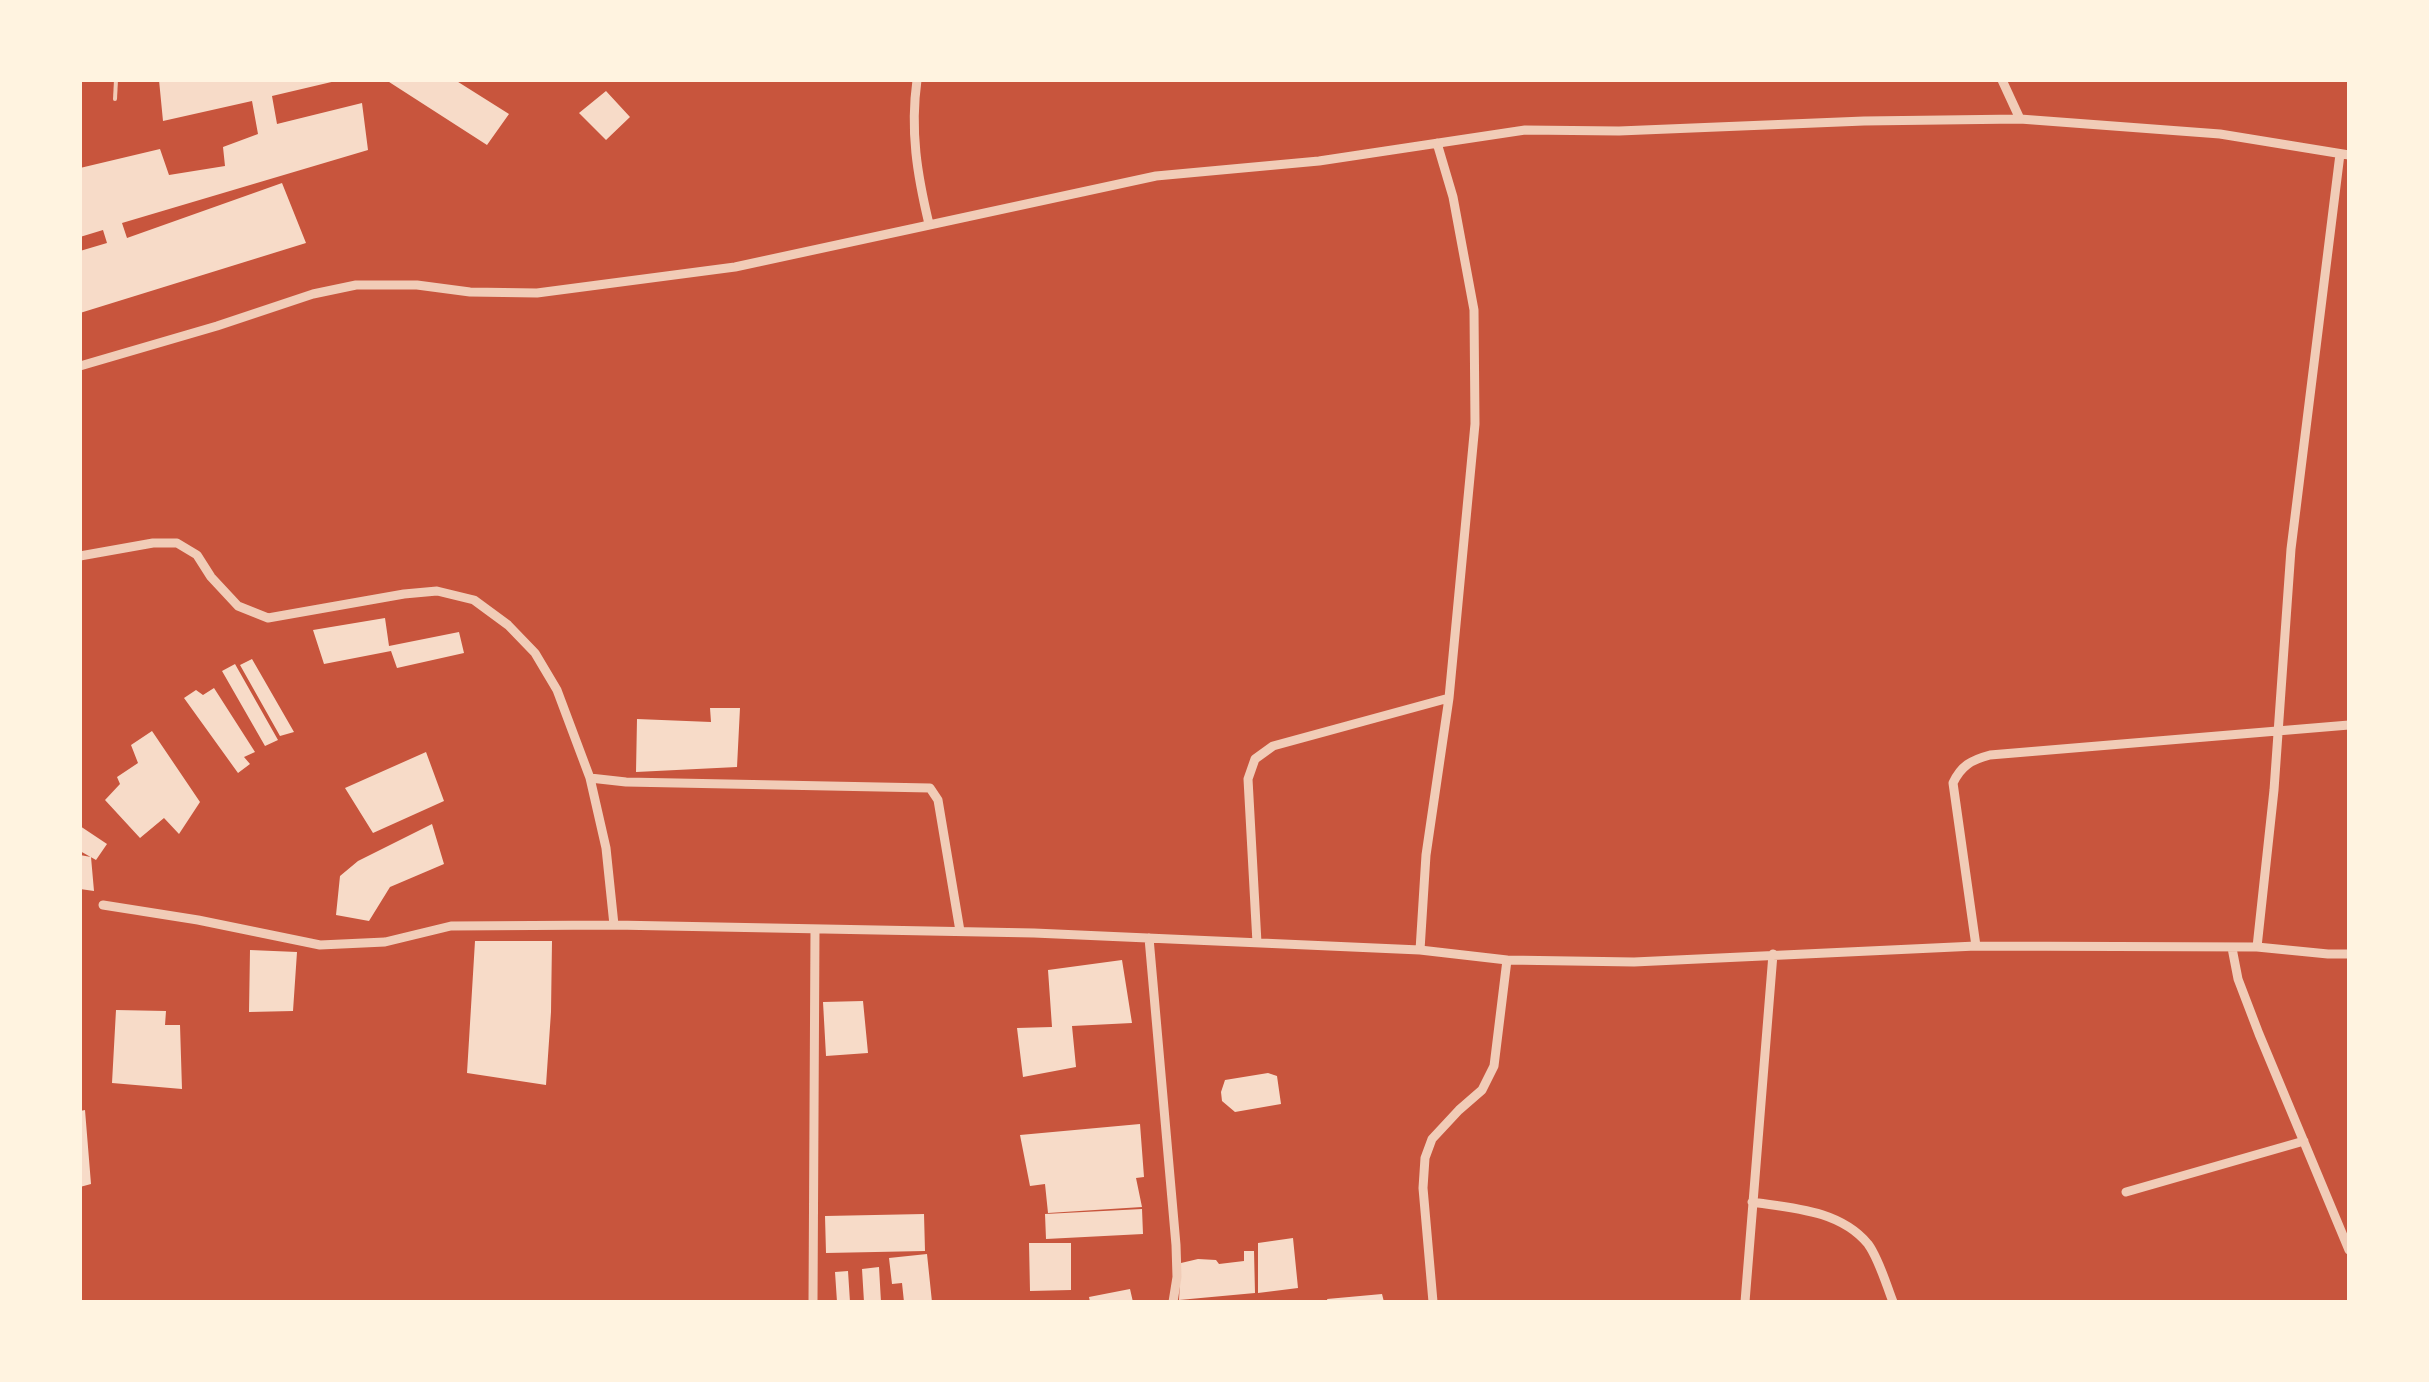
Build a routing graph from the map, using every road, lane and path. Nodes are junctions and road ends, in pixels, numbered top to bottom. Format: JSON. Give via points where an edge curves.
{"nodes":[{"id":1,"x":116,"y":80,"type":"edge"},
{"id":2,"x":917,"y":80,"type":"edge"},
{"id":3,"x":2002,"y":80,"type":"edge"},
{"id":4,"x":115,"y":99,"type":"dead end"},
{"id":5,"x":2020,"y":119,"type":"junction"},
{"id":6,"x":1437,"y":143,"type":"junction"},
{"id":7,"x":2345,"y":155,"type":"edge"},
{"id":8,"x":929,"y":224,"type":"junction"},
{"id":9,"x":80,"y":366,"type":"edge"},
{"id":10,"x":80,"y":556,"type":"edge"},
{"id":11,"x":1449,"y":698,"type":"junction"},
{"id":12,"x":2349,"y":725,"type":"edge"},
{"id":13,"x":2278,"y":730,"type":"junction"},
{"id":14,"x":590,"y":778,"type":"junction"},
{"id":15,"x":102,"y":905,"type":"dead end"},
{"id":16,"x":614,"y":925,"type":"junction"},
{"id":17,"x":815,"y":929,"type":"junction"},
{"id":18,"x":960,"y":931,"type":"junction"},
{"id":19,"x":1149,"y":938,"type":"junction"},
{"id":20,"x":1256,"y":943,"type":"junction"},
{"id":21,"x":1976,"y":946,"type":"junction"},
{"id":22,"x":2232,"y":948,"type":"junction"},
{"id":23,"x":2257,"y":948,"type":"junction"},
{"id":24,"x":1420,"y":950,"type":"junction"},
{"id":25,"x":1773,"y":954,"type":"junction"},
{"id":26,"x":2349,"y":954,"type":"edge"},
{"id":27,"x":1506,"y":960,"type":"junction"},
{"id":28,"x":2304,"y":1141,"type":"junction"},
{"id":29,"x":2126,"y":1192,"type":"dead end"},
{"id":30,"x":1752,"y":1202,"type":"junction"},
{"id":31,"x":2349,"y":1250,"type":"edge"},
{"id":32,"x":812,"y":1302,"type":"edge"},
{"id":33,"x":1174,"y":1302,"type":"edge"},
{"id":34,"x":1434,"y":1302,"type":"edge"},
{"id":35,"x":1746,"y":1302,"type":"edge"},
{"id":36,"x":1893,"y":1302,"type":"edge"}],
"edges":[{"from":1,"to":4,"type":"lane"},
{"from":2,"to":8,"type":"street","via":[[916,172]]},
{"from":3,"to":5,"type":"street"},
{"from":5,"to":6,"type":"street","via":[[1524,130]]},
{"from":5,"to":7,"type":"street","via":[[2220,134]]},
{"from":6,"to":8,"type":"street","via":[[1156,176]]},
{"from":6,"to":11,"type":"street","via":[[1474,310],[1475,424]]},
{"from":7,"to":13,"type":"street","via":[[2291,549]]},
{"from":8,"to":9,"type":"street","via":[[735,267],[537,293],[356,285]]},
{"from":10,"to":14,"type":"street","via":[[177,543],[197,555],[238,606],[268,618],[404,594],[474,600],[536,653]]},
{"from":11,"to":20,"type":"street","via":[[1272,746],[1255,759],[1248,779]]},
{"from":11,"to":24,"type":"street"},
{"from":12,"to":13,"type":"street"},
{"from":13,"to":21,"type":"street","via":[[1990,755],[1960,768],[1952,783]]},
{"from":13,"to":23,"type":"street"},
{"from":14,"to":16,"type":"street"},
{"from":14,"to":18,"type":"street","via":[[930,788],[938,800]]},
{"from":15,"to":16,"type":"street","via":[[320,945],[384,942],[451,926]]},
{"from":16,"to":17,"type":"street"},
{"from":17,"to":18,"type":"street"},
{"from":17,"to":32,"type":"street"},
{"from":18,"to":19,"type":"street"},
{"from":19,"to":20,"type":"street"},
{"from":19,"to":33,"type":"street","via":[[1176,1245]]},
{"from":20,"to":24,"type":"street"},
{"from":21,"to":22,"type":"street"},
{"from":21,"to":25,"type":"street"},
{"from":22,"to":23,"type":"street"},
{"from":22,"to":28,"type":"street","via":[[2238,979]]},
{"from":23,"to":26,"type":"street"},
{"from":24,"to":27,"type":"street"},
{"from":25,"to":27,"type":"street"},
{"from":25,"to":30,"type":"street"},
{"from":27,"to":34,"type":"street","via":[[1494,1066],[1482,1090],[1432,1139],[1425,1158]]},
{"from":28,"to":29,"type":"street"},
{"from":28,"to":31,"type":"street"},
{"from":30,"to":35,"type":"street"},
{"from":30,"to":36,"type":"street","via":[[1815,1212],[1850,1228],[1870,1246]]}]}
